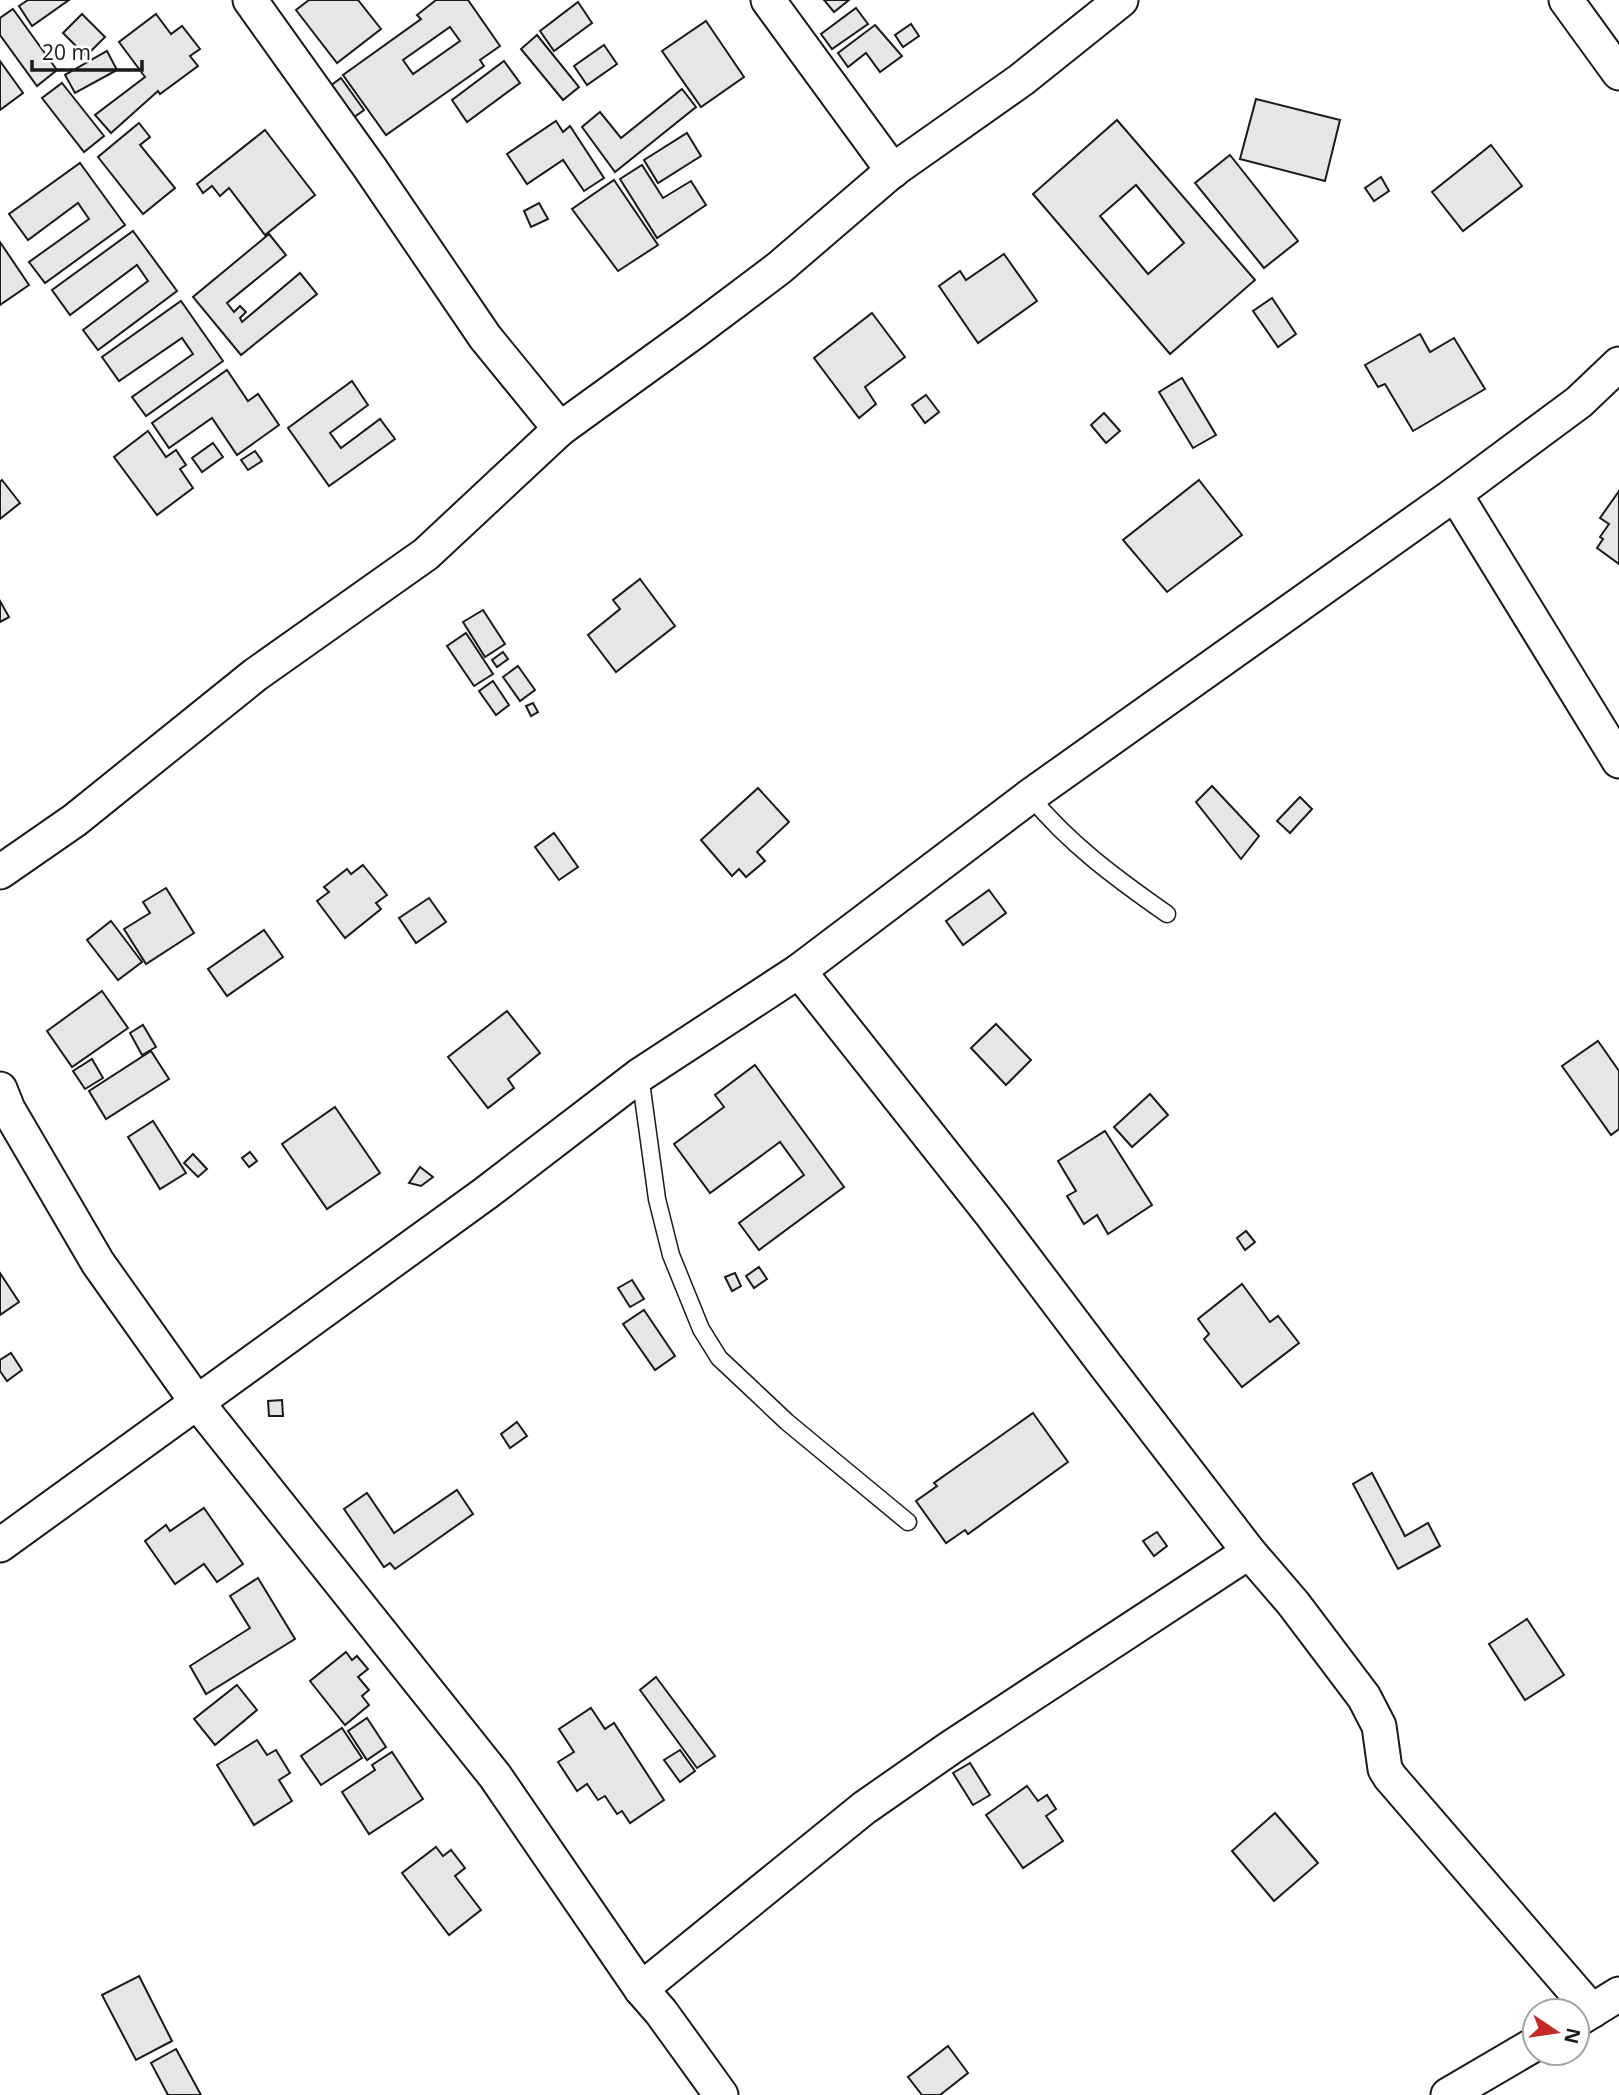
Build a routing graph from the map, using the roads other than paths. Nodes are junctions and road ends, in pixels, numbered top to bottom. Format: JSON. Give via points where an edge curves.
{"nodes":[{"id":1,"x":250,"y":0,"type":"edge"},
{"id":2,"x":768,"y":0,"type":"edge"},
{"id":3,"x":1121,"y":0,"type":"edge"},
{"id":4,"x":1566,"y":0,"type":"edge"},
{"id":5,"x":1619,"y":73,"type":"edge"},
{"id":6,"x":893,"y":171,"type":"junction"},
{"id":7,"x":1619,"y":364,"type":"edge"},
{"id":8,"x":560,"y":429,"type":"junction"},
{"id":9,"x":1455,"y":494,"type":"junction"},
{"id":10,"x":1619,"y":761,"type":"edge"},
{"id":11,"x":1030,"y":796,"type":"junction"},
{"id":12,"x":0,"y":872,"type":"edge"},
{"id":13,"x":1167,"y":914,"type":"dead end"},
{"id":14,"x":799,"y":971,"type":"junction"},
{"id":15,"x":640,"y":1075,"type":"junction"},
{"id":16,"x":0,"y":1089,"type":"edge"},
{"id":17,"x":196,"y":1401,"type":"junction"},
{"id":18,"x":908,"y":1522,"type":"dead end"},
{"id":19,"x":0,"y":1545,"type":"edge"},
{"id":20,"x":1249,"y":1552,"type":"junction"},
{"id":21,"x":641,"y":1989,"type":"junction"},
{"id":22,"x":1596,"y":2009,"type":"edge"},
{"id":23,"x":1521,"y":2057,"type":"edge"},
{"id":24,"x":1494,"y":2083,"type":"edge"},
{"id":25,"x":721,"y":2095,"type":"edge"},
{"id":26,"x":1448,"y":2095,"type":"edge"}],
"edges":[{"from":1,"to":8,"type":"street","via":[[485,337]]},
{"from":2,"to":6,"type":"street"},
{"from":3,"to":6,"type":"street","via":[[1021,80]]},
{"from":4,"to":5,"type":"street"},
{"from":6,"to":8,"type":"street","via":[[779,268]]},
{"from":7,"to":9,"type":"street","via":[[1579,402]]},
{"from":8,"to":12,"type":"street","via":[[426,554],[255,675],[75,820]]},
{"from":9,"to":10,"type":"street"},
{"from":9,"to":11,"type":"street"},
{"from":11,"to":13,"type":"lane","via":[[1076,845]]},
{"from":11,"to":14,"type":"street"},
{"from":14,"to":15,"type":"street"},
{"from":14,"to":20,"type":"street"},
{"from":15,"to":17,"type":"street","via":[[434,1231]]},
{"from":15,"to":18,"type":"lane","via":[[660,1210],[671,1255],[701,1329],[719,1358],[743,1381]]},
{"from":16,"to":17,"type":"street","via":[[99,1263]]},
{"from":17,"to":19,"type":"street"},
{"from":17,"to":21,"type":"street","via":[[495,1776]]},
{"from":20,"to":21,"type":"street","via":[[864,1808]]},
{"from":20,"to":22,"type":"street","via":[[1364,1698],[1379,1726],[1390,1777]]},
{"from":21,"to":25,"type":"street"},
{"from":23,"to":24,"type":"street"},
{"from":24,"to":26,"type":"street"}]}
